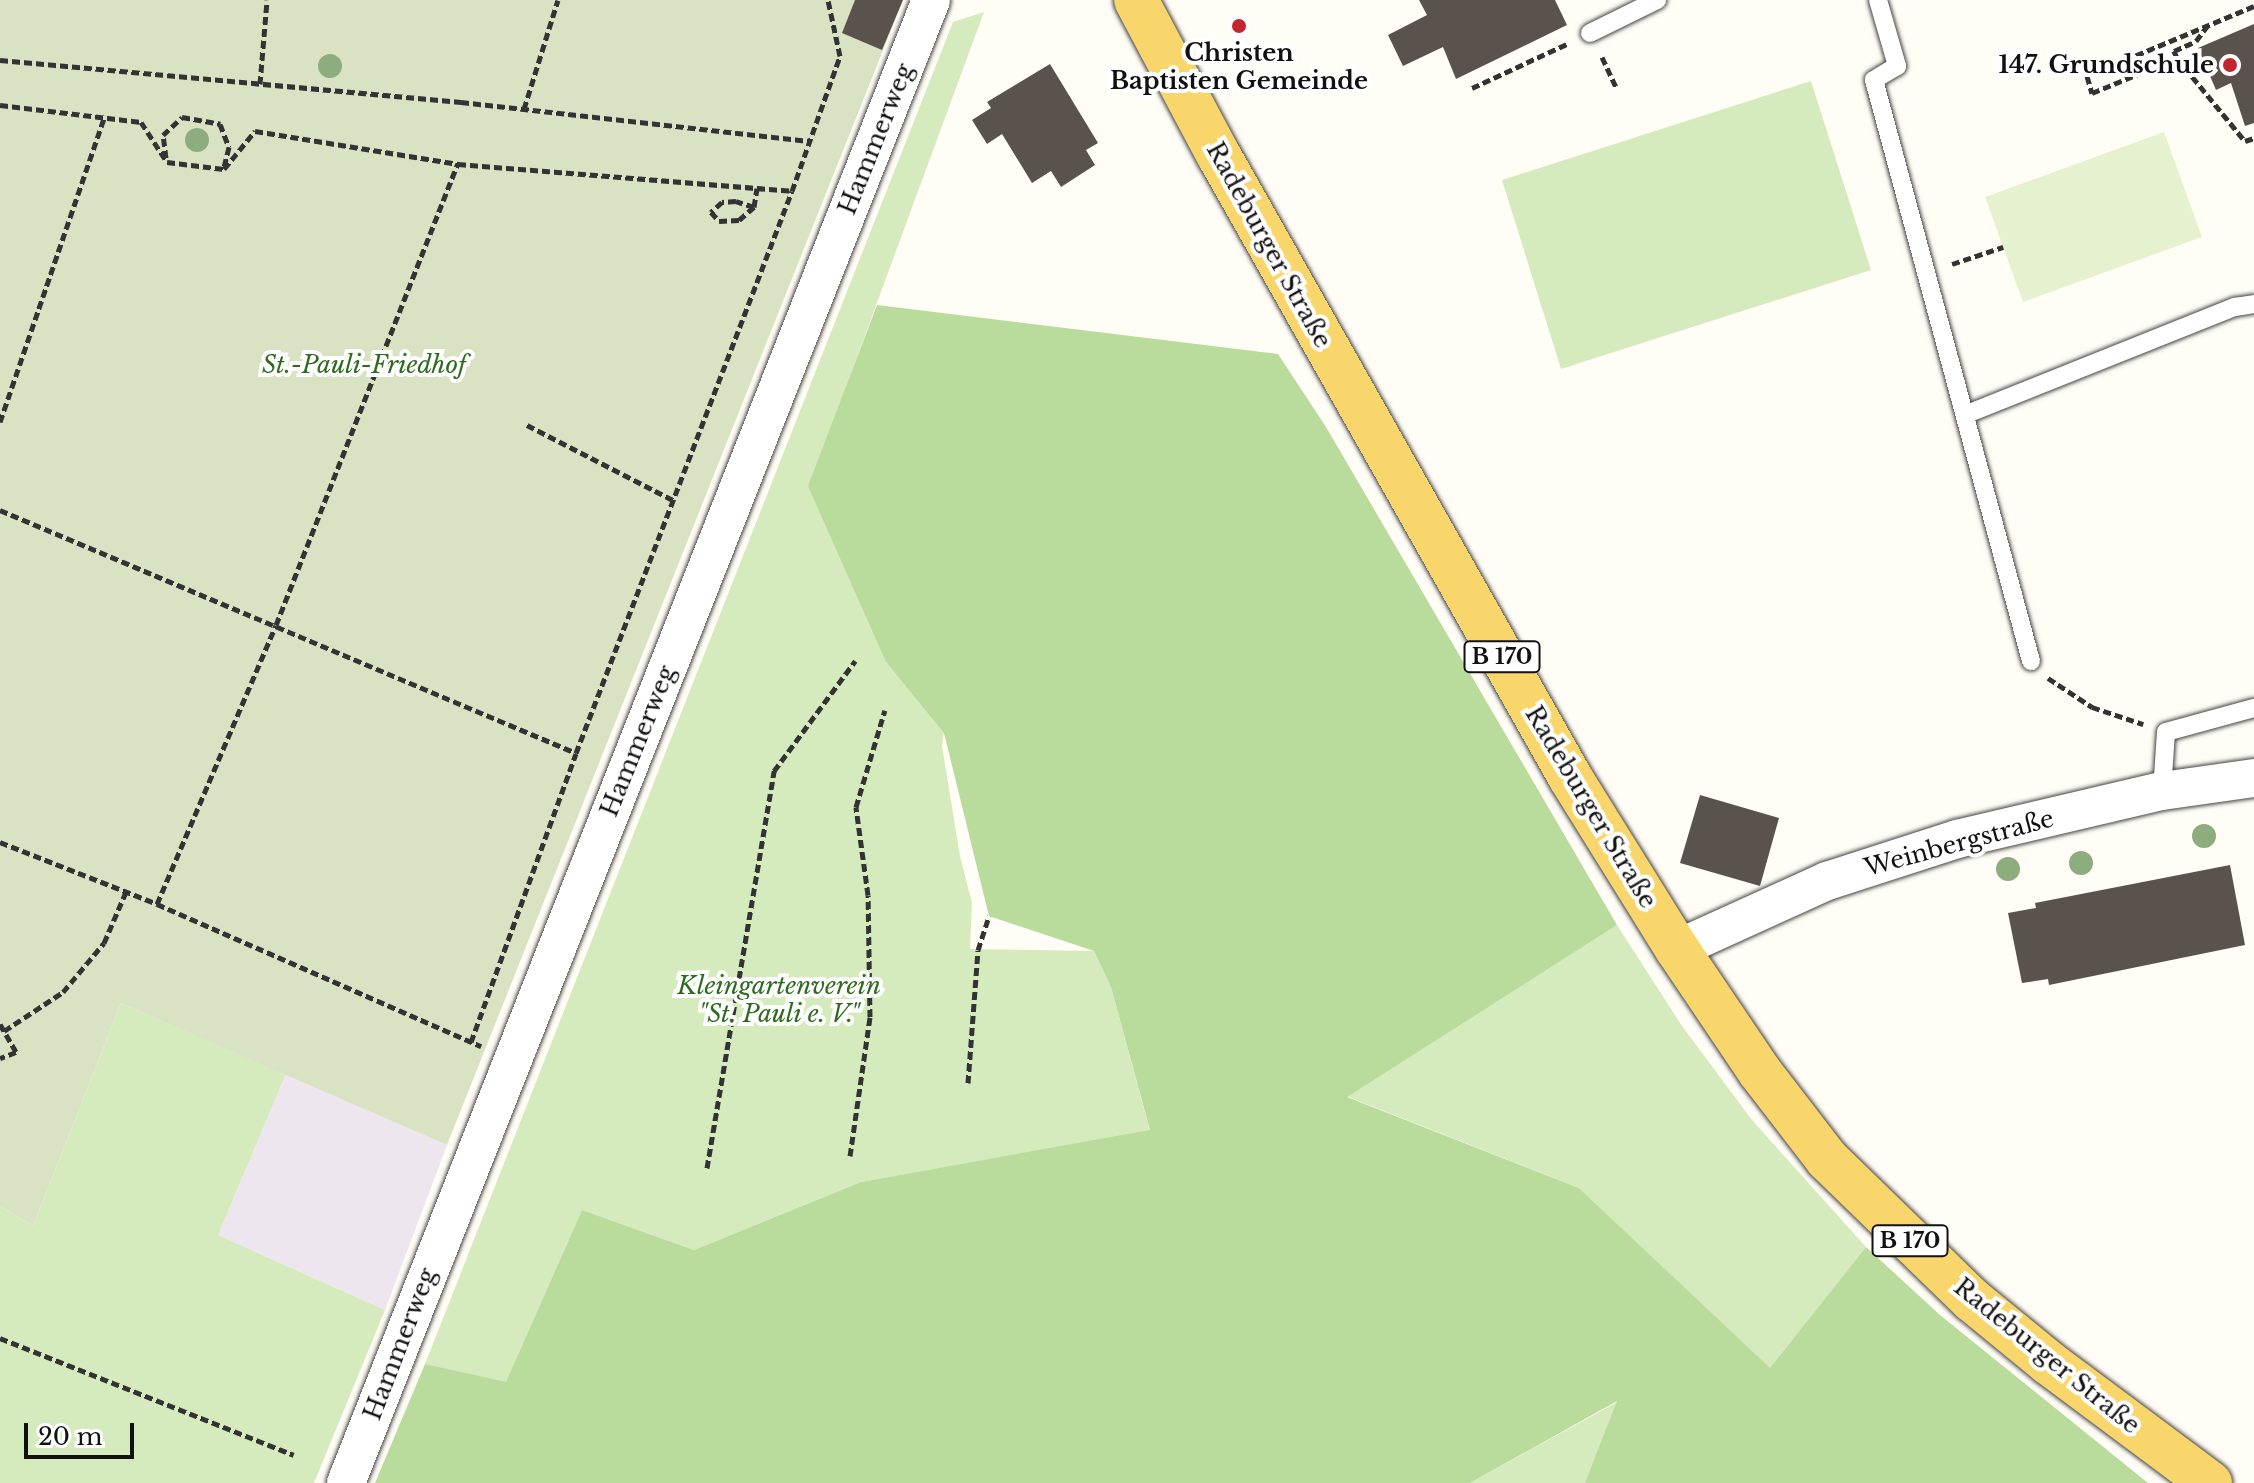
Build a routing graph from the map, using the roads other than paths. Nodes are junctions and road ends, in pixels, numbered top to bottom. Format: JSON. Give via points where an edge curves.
{"nodes":[{"id":1,"x":931,"y":0,"type":"edge"},
{"id":2,"x":1136,"y":0,"type":"edge"},
{"id":3,"x":1657,"y":0,"type":"edge"},
{"id":4,"x":1878,"y":0,"type":"edge"},
{"id":5,"x":1590,"y":33,"type":"road end"},
{"id":6,"x":2254,"y":304,"type":"edge"},
{"id":7,"x":1967,"y":414,"type":"junction"},
{"id":8,"x":2031,"y":661,"type":"road end"},
{"id":9,"x":2254,"y":708,"type":"edge"},
{"id":10,"x":2254,"y":778,"type":"edge"},
{"id":11,"x":2162,"y":791,"type":"junction"},
{"id":12,"x":1677,"y":949,"type":"junction"},
{"id":13,"x":346,"y":1483,"type":"edge"},
{"id":14,"x":2210,"y":1483,"type":"edge"}],
"edges":[{"from":1,"to":13,"type":"street","name":"Hammerweg"},
{"from":2,"to":12,"type":"main road","name":"Radeburger Straße","number":"B 170","via":[[1570,777]]},
{"from":3,"to":5,"type":"lane"},
{"from":4,"to":7,"type":"lane","via":[[1897,66],[1874,80]]},
{"from":6,"to":7,"type":"lane"},
{"from":7,"to":8,"type":"lane"},
{"from":9,"to":11,"type":"lane","via":[[2166,732]]},
{"from":10,"to":11,"type":"street","name":"Weinbergstraße"},
{"from":11,"to":12,"type":"street","name":"Weinbergstraße","via":[[1957,839],[1827,881]]},
{"from":12,"to":14,"type":"main road","name":"Radeburger Straße","number":"B 170","via":[[1827,1159],[1888,1221],[2049,1363]]}]}
